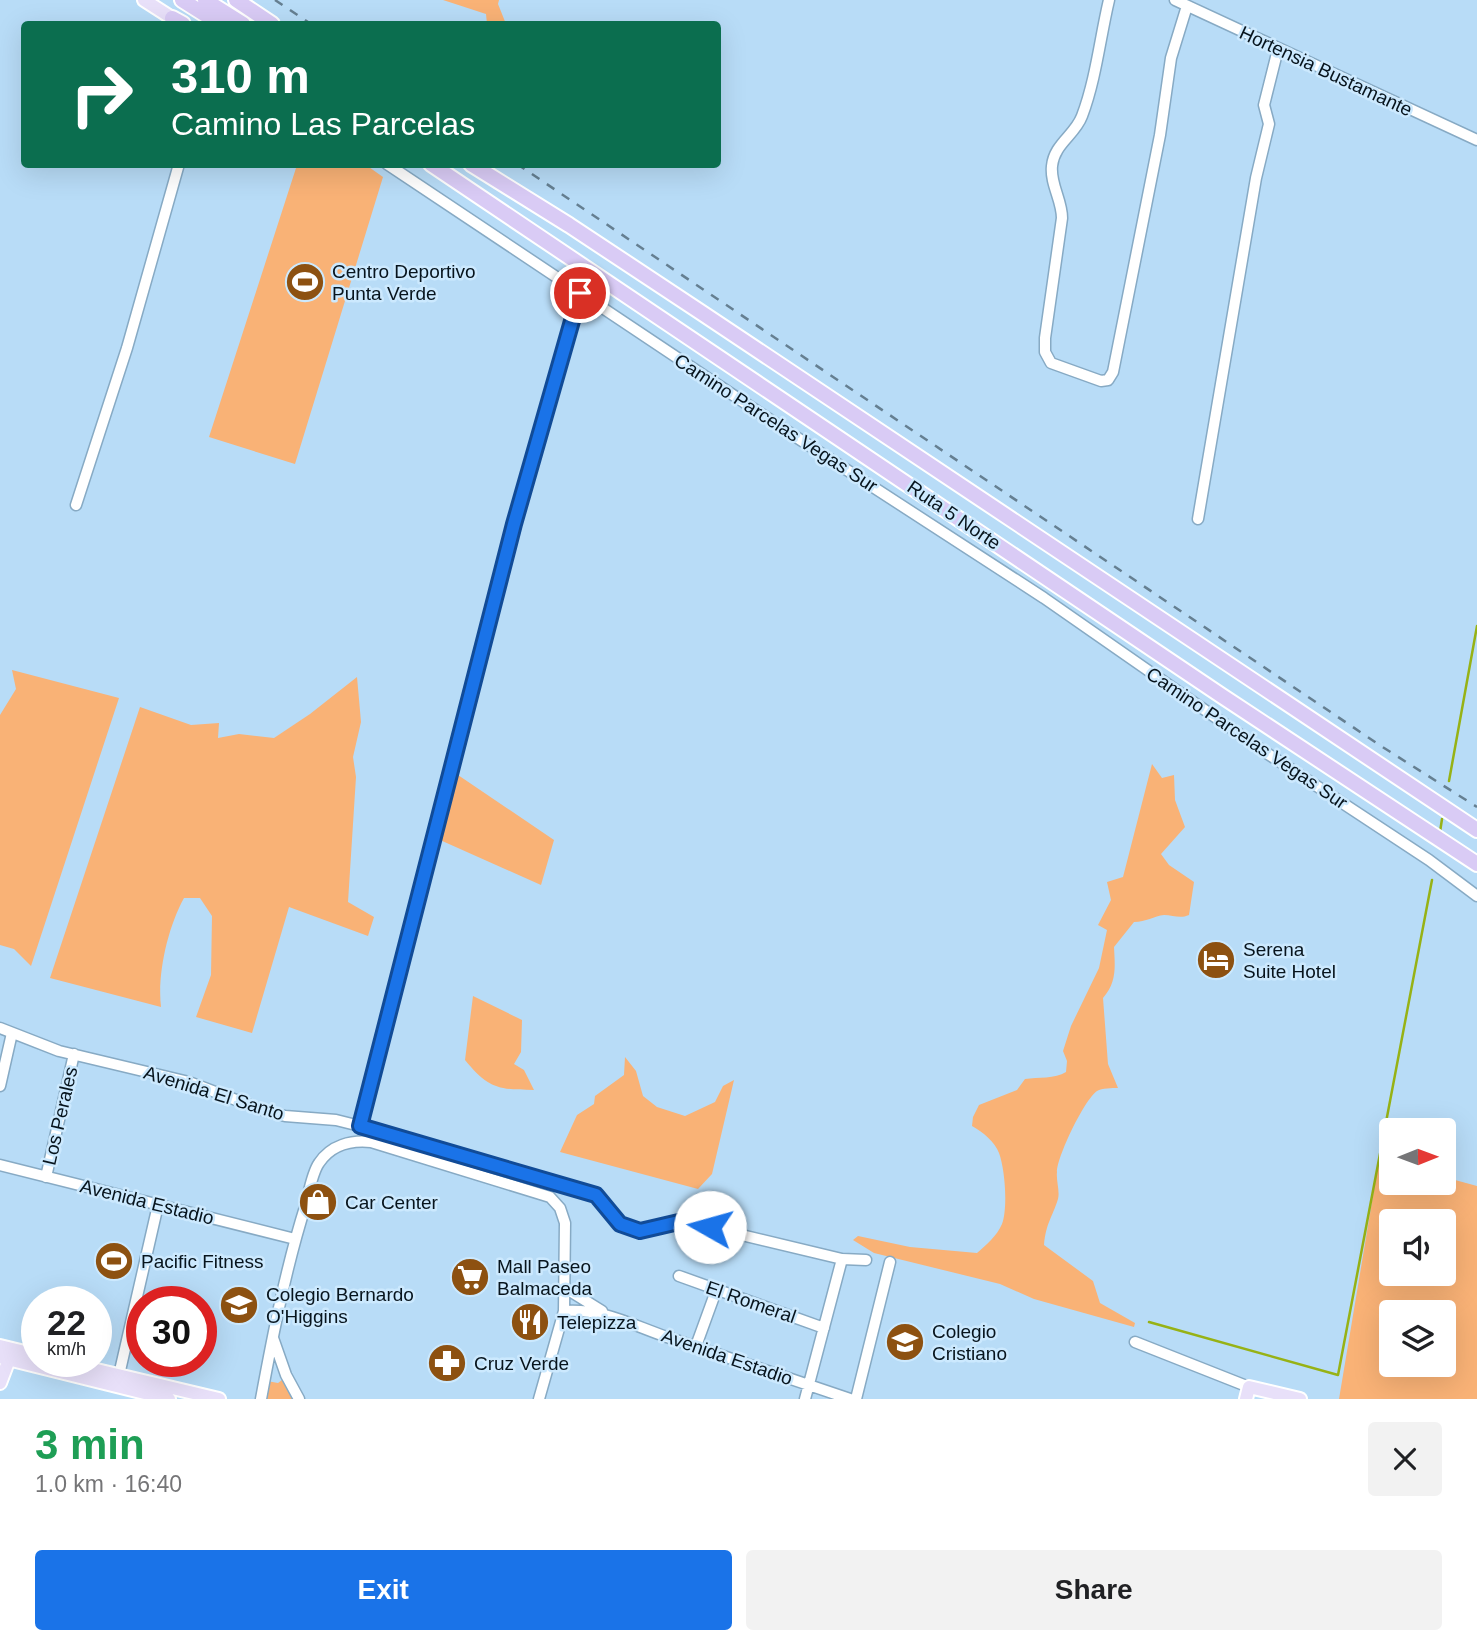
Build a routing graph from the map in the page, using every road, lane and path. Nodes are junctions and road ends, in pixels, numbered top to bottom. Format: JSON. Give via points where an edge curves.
{"nodes":[{"id":1,"x":144,"y":0,"type":"edge"},
{"id":2,"x":182,"y":0,"type":"edge"},
{"id":3,"x":205,"y":0,"type":"edge"},
{"id":4,"x":236,"y":0,"type":"edge"},
{"id":5,"x":1109,"y":0,"type":"edge"},
{"id":6,"x":1175,"y":0,"type":"edge"},
{"id":7,"x":1186,"y":6,"type":"junction"},
{"id":8,"x":177,"y":21,"type":"edge"},
{"id":9,"x":215,"y":21,"type":"edge"},
{"id":10,"x":238,"y":21,"type":"edge"},
{"id":11,"x":268,"y":21,"type":"edge"},
{"id":12,"x":1278,"y":49,"type":"junction"},
{"id":13,"x":1477,"y":140,"type":"edge"},
{"id":14,"x":178,"y":168,"type":"edge"},
{"id":15,"x":393,"y":168,"type":"edge"},
{"id":16,"x":437,"y":168,"type":"edge"},
{"id":17,"x":477,"y":168,"type":"edge"},
{"id":18,"x":492,"y":168,"type":"edge"},
{"id":19,"x":569,"y":225,"type":"junction"},
{"id":20,"x":580,"y":293,"type":"junction"},
{"id":21,"x":76,"y":505,"type":"dead end"},
{"id":22,"x":1198,"y":519,"type":"dead end"},
{"id":23,"x":1280,"y":733,"type":"junction"},
{"id":24,"x":1268,"y":754,"type":"junction"},
{"id":25,"x":1477,"y":830,"type":"edge"},
{"id":26,"x":1477,"y":864,"type":"edge"},
{"id":27,"x":1477,"y":896,"type":"edge"},
{"id":28,"x":0,"y":1028,"type":"edge"},
{"id":29,"x":12,"y":1033,"type":"junction"},
{"id":30,"x":74,"y":1054,"type":"junction"},
{"id":31,"x":0,"y":1086,"type":"edge"},
{"id":32,"x":360,"y":1126,"type":"junction"},
{"id":33,"x":0,"y":1165,"type":"edge"},
{"id":34,"x":46,"y":1177,"type":"junction"},
{"id":35,"x":158,"y":1205,"type":"junction"},
{"id":36,"x":295,"y":1239,"type":"junction"},
{"id":37,"x":842,"y":1259,"type":"junction"},
{"id":38,"x":866,"y":1260,"type":"dead end"},
{"id":39,"x":890,"y":1262,"type":"dead end"},
{"id":40,"x":679,"y":1276,"type":"dead end"},
{"id":41,"x":565,"y":1288,"type":"junction"},
{"id":42,"x":716,"y":1291,"type":"junction"},
{"id":43,"x":564,"y":1311,"type":"junction"},
{"id":44,"x":605,"y":1314,"type":"junction"},
{"id":45,"x":824,"y":1328,"type":"junction"},
{"id":46,"x":273,"y":1338,"type":"junction"},
{"id":47,"x":1135,"y":1342,"type":"dead end"},
{"id":48,"x":696,"y":1346,"type":"junction"},
{"id":49,"x":6,"y":1353,"type":"edge"},
{"id":50,"x":112,"y":1373,"type":"edge"},
{"id":51,"x":119,"y":1375,"type":"junction"},
{"id":52,"x":0,"y":1383,"type":"edge"},
{"id":53,"x":810,"y":1385,"type":"junction"},
{"id":54,"x":1248,"y":1393,"type":"edge"},
{"id":55,"x":169,"y":1399,"type":"edge"},
{"id":56,"x":219,"y":1399,"type":"edge"},
{"id":57,"x":261,"y":1399,"type":"edge"},
{"id":58,"x":299,"y":1399,"type":"edge"},
{"id":59,"x":539,"y":1399,"type":"edge"},
{"id":60,"x":805,"y":1399,"type":"edge"},
{"id":61,"x":850,"y":1399,"type":"edge"},
{"id":62,"x":856,"y":1399,"type":"edge"},
{"id":63,"x":1300,"y":1399,"type":"edge"}],
"edges":[{"from":1,"to":8,"type":"main road"},
{"from":2,"to":9,"type":"highway"},
{"from":3,"to":10,"type":"highway"},
{"from":4,"to":11,"type":"highway"},
{"from":5,"to":7,"type":"street","via":[[1084,109],[1053,161],[1062,218],[1045,338],[1051,363],[1101,381],[1113,372],[1171,58]]},
{"from":6,"to":7,"type":"street","name":"Hortensia Bustamante"},
{"from":7,"to":12,"type":"street","name":"Hortensia Bustamante"},
{"from":12,"to":13,"type":"street","name":"Hortensia Bustamante"},
{"from":12,"to":22,"type":"street","via":[[1264,105],[1269,124]]},
{"from":14,"to":21,"type":"street"},
{"from":15,"to":20,"type":"street","name":"Camino Parcelas Vegas Sur"},
{"from":16,"to":23,"type":"highway","name":"Ruta 5 Norte"},
{"from":17,"to":19,"type":"highway","name":"Ruta 5 Norte"},
{"from":18,"to":19,"type":"highway"},
{"from":19,"to":25,"type":"highway","name":"Ruta 5 Norte"},
{"from":20,"to":24,"type":"street","name":"Camino Parcelas Vegas Sur","via":[[1044,598]]},
{"from":20,"to":32,"type":"street","via":[[514,524]]},
{"from":23,"to":24,"type":"street"},
{"from":23,"to":26,"type":"highway","name":"Ruta 5 Norte"},
{"from":24,"to":27,"type":"street","name":"Camino Parcelas Vegas Sur"},
{"from":28,"to":29,"type":"street","name":"Avenida El Santo"},
{"from":29,"to":30,"type":"street","name":"Avenida El Santo"},
{"from":29,"to":31,"type":"street"},
{"from":30,"to":32,"type":"street","name":"Avenida El Santo","via":[[189,1082],[265,1111]]},
{"from":30,"to":34,"type":"street","name":"Los Perales"},
{"from":32,"to":37,"type":"street","name":"Avenida El Santo","via":[[596,1195],[620,1224],[640,1231],[683,1221]]},
{"from":33,"to":34,"type":"street","name":"Avenida Estadio"},
{"from":34,"to":35,"type":"street","name":"Avenida Estadio"},
{"from":35,"to":36,"type":"street","name":"Avenida Estadio"},
{"from":35,"to":51,"type":"street"},
{"from":36,"to":41,"type":"street","via":[[318,1164],[346,1143],[371,1142],[550,1197],[565,1223]]},
{"from":36,"to":46,"type":"street"},
{"from":37,"to":38,"type":"street","name":"Avenida El Santo"},
{"from":37,"to":45,"type":"street"},
{"from":39,"to":62,"type":"street"},
{"from":40,"to":42,"type":"street","name":"El Romeral"},
{"from":41,"to":43,"type":"street"},
{"from":41,"to":44,"type":"street","name":"Avenida Estadio"},
{"from":42,"to":45,"type":"street","name":"El Romeral"},
{"from":42,"to":48,"type":"street"},
{"from":43,"to":44,"type":"street","name":"Avenida Estadio"},
{"from":43,"to":59,"type":"street"},
{"from":44,"to":48,"type":"street","name":"Avenida Estadio"},
{"from":45,"to":53,"type":"street"},
{"from":46,"to":57,"type":"street"},
{"from":46,"to":58,"type":"street"},
{"from":47,"to":54,"type":"street"},
{"from":48,"to":53,"type":"street","name":"Avenida Estadio"},
{"from":49,"to":52,"type":"main road"},
{"from":49,"to":55,"type":"main road"},
{"from":50,"to":51,"type":"main road"},
{"from":51,"to":56,"type":"main road"},
{"from":53,"to":60,"type":"street"},
{"from":53,"to":61,"type":"street","name":"Avenida Estadio"},
{"from":54,"to":63,"type":"main road"}]}
